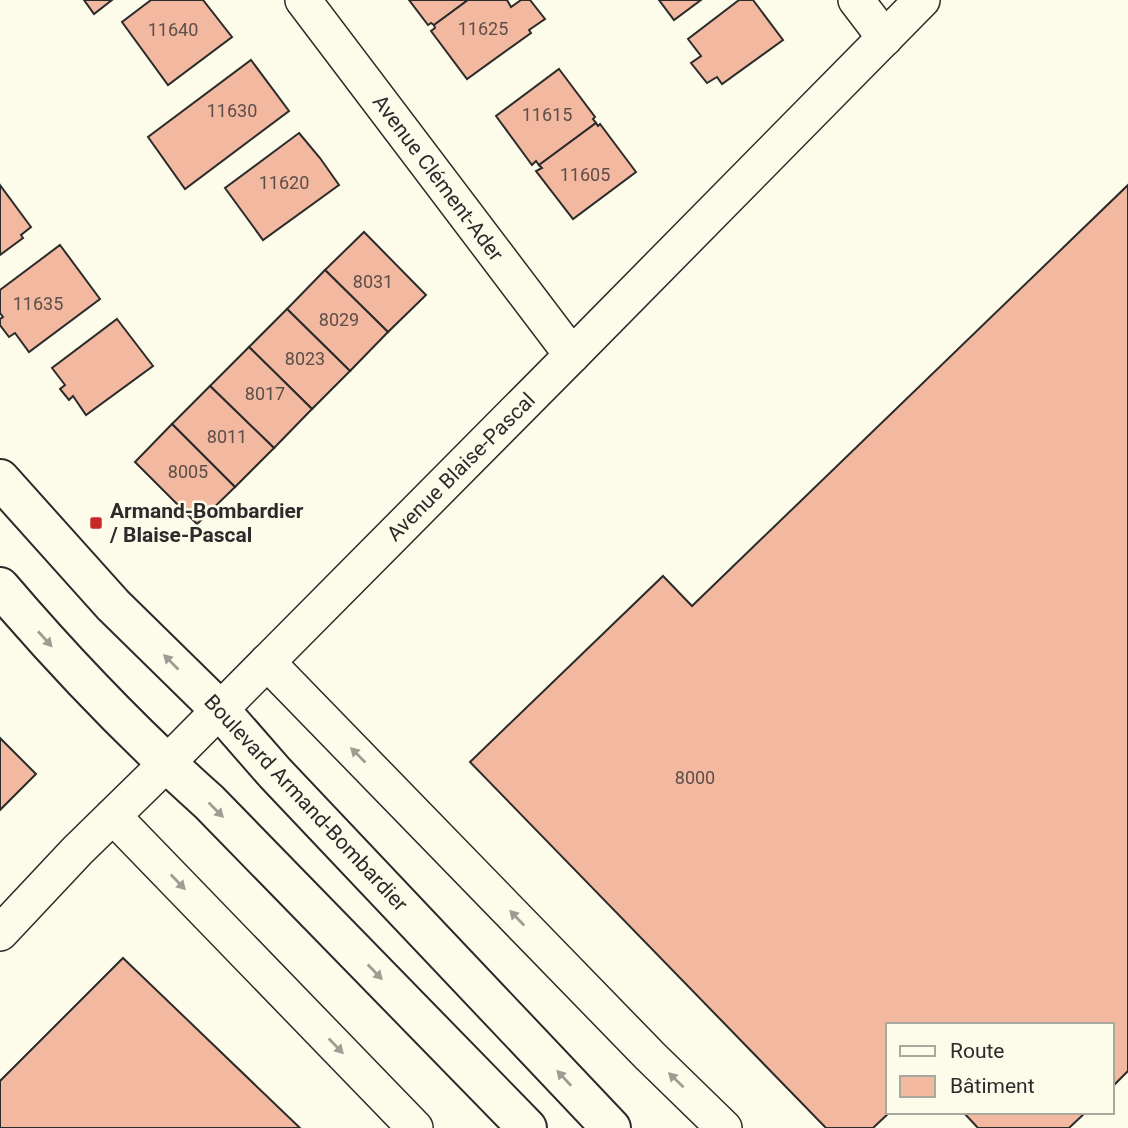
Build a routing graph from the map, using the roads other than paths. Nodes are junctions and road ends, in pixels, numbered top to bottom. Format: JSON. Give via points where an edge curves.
{"nodes":[{"id":1,"x":303,"y":0,"type":"edge"},
{"id":2,"x":856,"y":0,"type":"edge"},
{"id":3,"x":922,"y":0,"type":"edge"},
{"id":4,"x":885,"y":38,"type":"junction"},
{"id":5,"x":572,"y":355,"type":"junction"},
{"id":6,"x":0,"y":479,"type":"edge"},
{"id":7,"x":0,"y":587,"type":"edge"},
{"id":8,"x":267,"y":662,"type":"junction"},
{"id":9,"x":219,"y":709,"type":"junction"},
{"id":10,"x":166,"y":764,"type":"junction"},
{"id":11,"x":113,"y":816,"type":"junction"},
{"id":12,"x":0,"y":933,"type":"edge"},
{"id":13,"x":415,"y":1128,"type":"edge"},
{"id":14,"x":527,"y":1128,"type":"edge"},
{"id":15,"x":611,"y":1128,"type":"edge"},
{"id":16,"x":724,"y":1128,"type":"edge"}],
"edges":[{"from":1,"to":5,"type":"street","name":"Avenue Clément-Ader"},
{"from":2,"to":4,"type":"street"},
{"from":3,"to":4,"type":"street","name":"Avenue Blaise-Pascal"},
{"from":4,"to":5,"type":"street","name":"Avenue Blaise-Pascal"},
{"from":5,"to":8,"type":"street","name":"Avenue Blaise-Pascal"},
{"from":9,"to":6,"type":"street","name":"Boulevard Armand-Bombardier","one_way":true,"via":[[113,605]]},
{"from":7,"to":10,"type":"street","one_way":true},
{"from":8,"to":9,"type":"street","name":"Avenue Blaise-Pascal"},
{"from":16,"to":8,"type":"street","one_way":true},
{"from":9,"to":10,"type":"street","name":"Avenue Blaise-Pascal"},
{"from":15,"to":9,"type":"street","name":"Boulevard Armand-Bombardier","one_way":true},
{"from":10,"to":11,"type":"street","name":"Avenue Blaise-Pascal"},
{"from":10,"to":14,"type":"street","one_way":true,"via":[[209,802]]},
{"from":11,"to":12,"type":"street","name":"Avenue Blaise-Pascal"},
{"from":11,"to":13,"type":"street","one_way":true}]}
